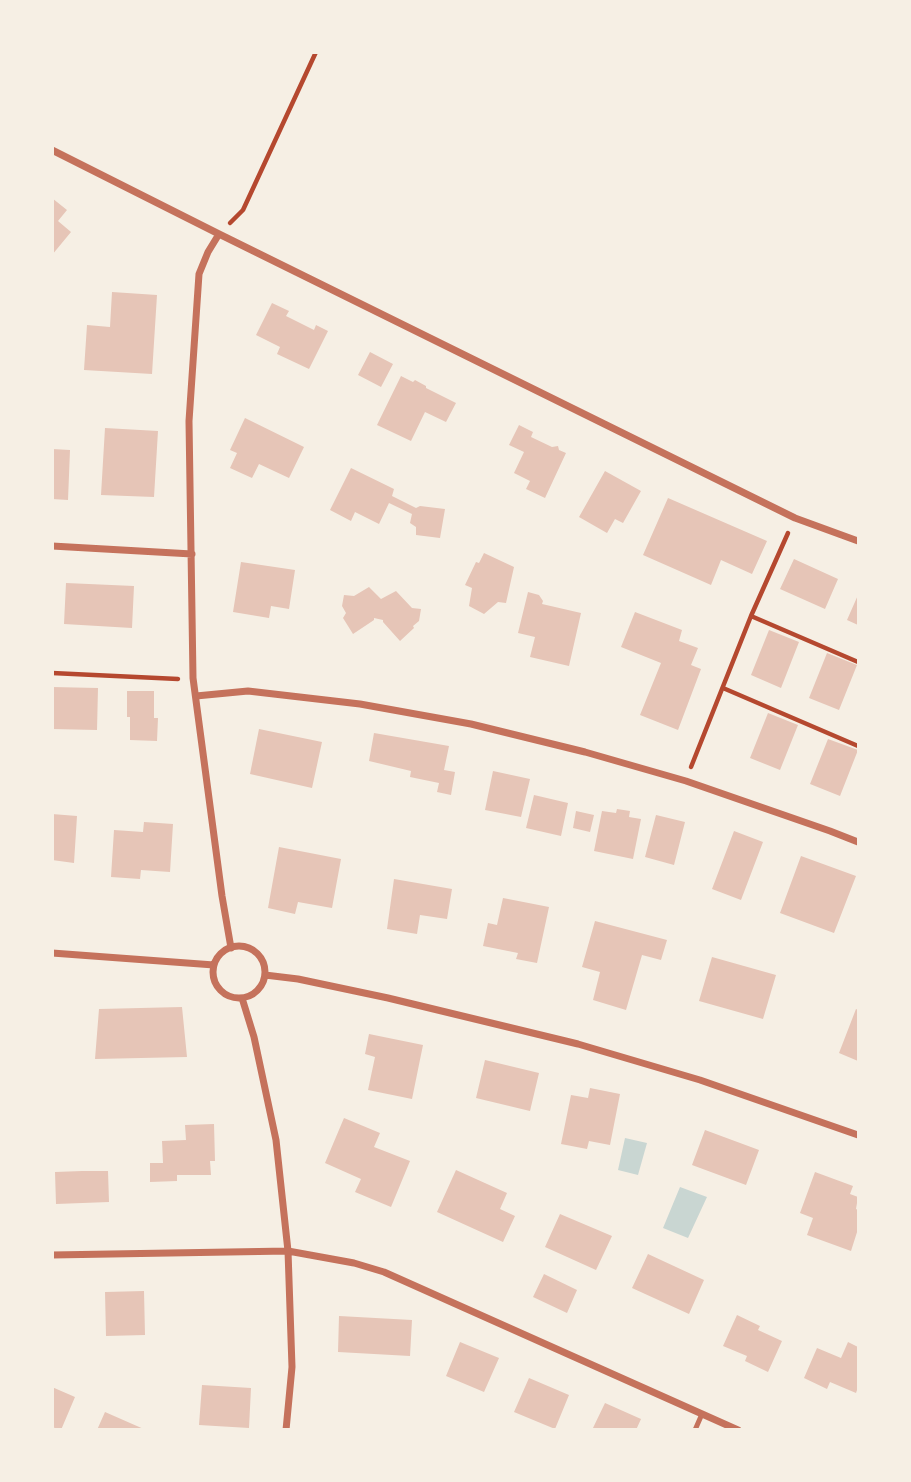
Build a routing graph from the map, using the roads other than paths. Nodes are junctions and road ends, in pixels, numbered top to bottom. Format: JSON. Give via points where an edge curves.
{"nodes":[{"id":1,"x":52,"y":150,"type":"edge"},
{"id":2,"x":219,"y":234,"type":"junction"},
{"id":3,"x":859,"y":541,"type":"edge"},
{"id":4,"x":52,"y":546,"type":"edge"},
{"id":5,"x":192,"y":554,"type":"junction"},
{"id":6,"x":196,"y":696,"type":"junction"},
{"id":7,"x":859,"y":842,"type":"edge"},
{"id":8,"x":231,"y":948,"type":"junction"},
{"id":9,"x":52,"y":953,"type":"edge"},
{"id":10,"x":214,"y":965,"type":"junction"},
{"id":11,"x":265,"y":975,"type":"junction"},
{"id":12,"x":242,"y":998,"type":"junction"},
{"id":13,"x":859,"y":1135,"type":"edge"},
{"id":14,"x":288,"y":1251,"type":"junction"},
{"id":15,"x":52,"y":1255,"type":"edge"},
{"id":16,"x":702,"y":1413,"type":"junction"},
{"id":17,"x":286,"y":1430,"type":"edge"},
{"id":18,"x":695,"y":1430,"type":"edge"},
{"id":19,"x":738,"y":1430,"type":"edge"}],
"edges":[{"from":1,"to":2,"type":"street"},
{"from":2,"to":3,"type":"street","via":[[795,518]]},
{"from":2,"to":5,"type":"street","via":[[199,274],[194,326],[189,421]]},
{"from":4,"to":5,"type":"street"},
{"from":5,"to":6,"type":"street"},
{"from":6,"to":7,"type":"street","via":[[248,691],[471,724],[686,781]]},
{"from":6,"to":8,"type":"street"},
{"from":8,"to":10,"type":"street","via":[[223,951]]},
{"from":8,"to":11,"type":"street","via":[[256,952]]},
{"from":9,"to":10,"type":"street"},
{"from":10,"to":12,"type":"street","via":[[213,975],[223,993]]},
{"from":11,"to":12,"type":"street","via":[[257,990]]},
{"from":11,"to":13,"type":"street","via":[[388,998],[578,1044],[701,1080]]},
{"from":12,"to":14,"type":"street","via":[[276,1140]]},
{"from":14,"to":15,"type":"street"},
{"from":14,"to":16,"type":"street","via":[[384,1272]]},
{"from":14,"to":17,"type":"street","via":[[292,1367]]},
{"from":16,"to":18,"type":"lane"},
{"from":16,"to":19,"type":"street"}]}
